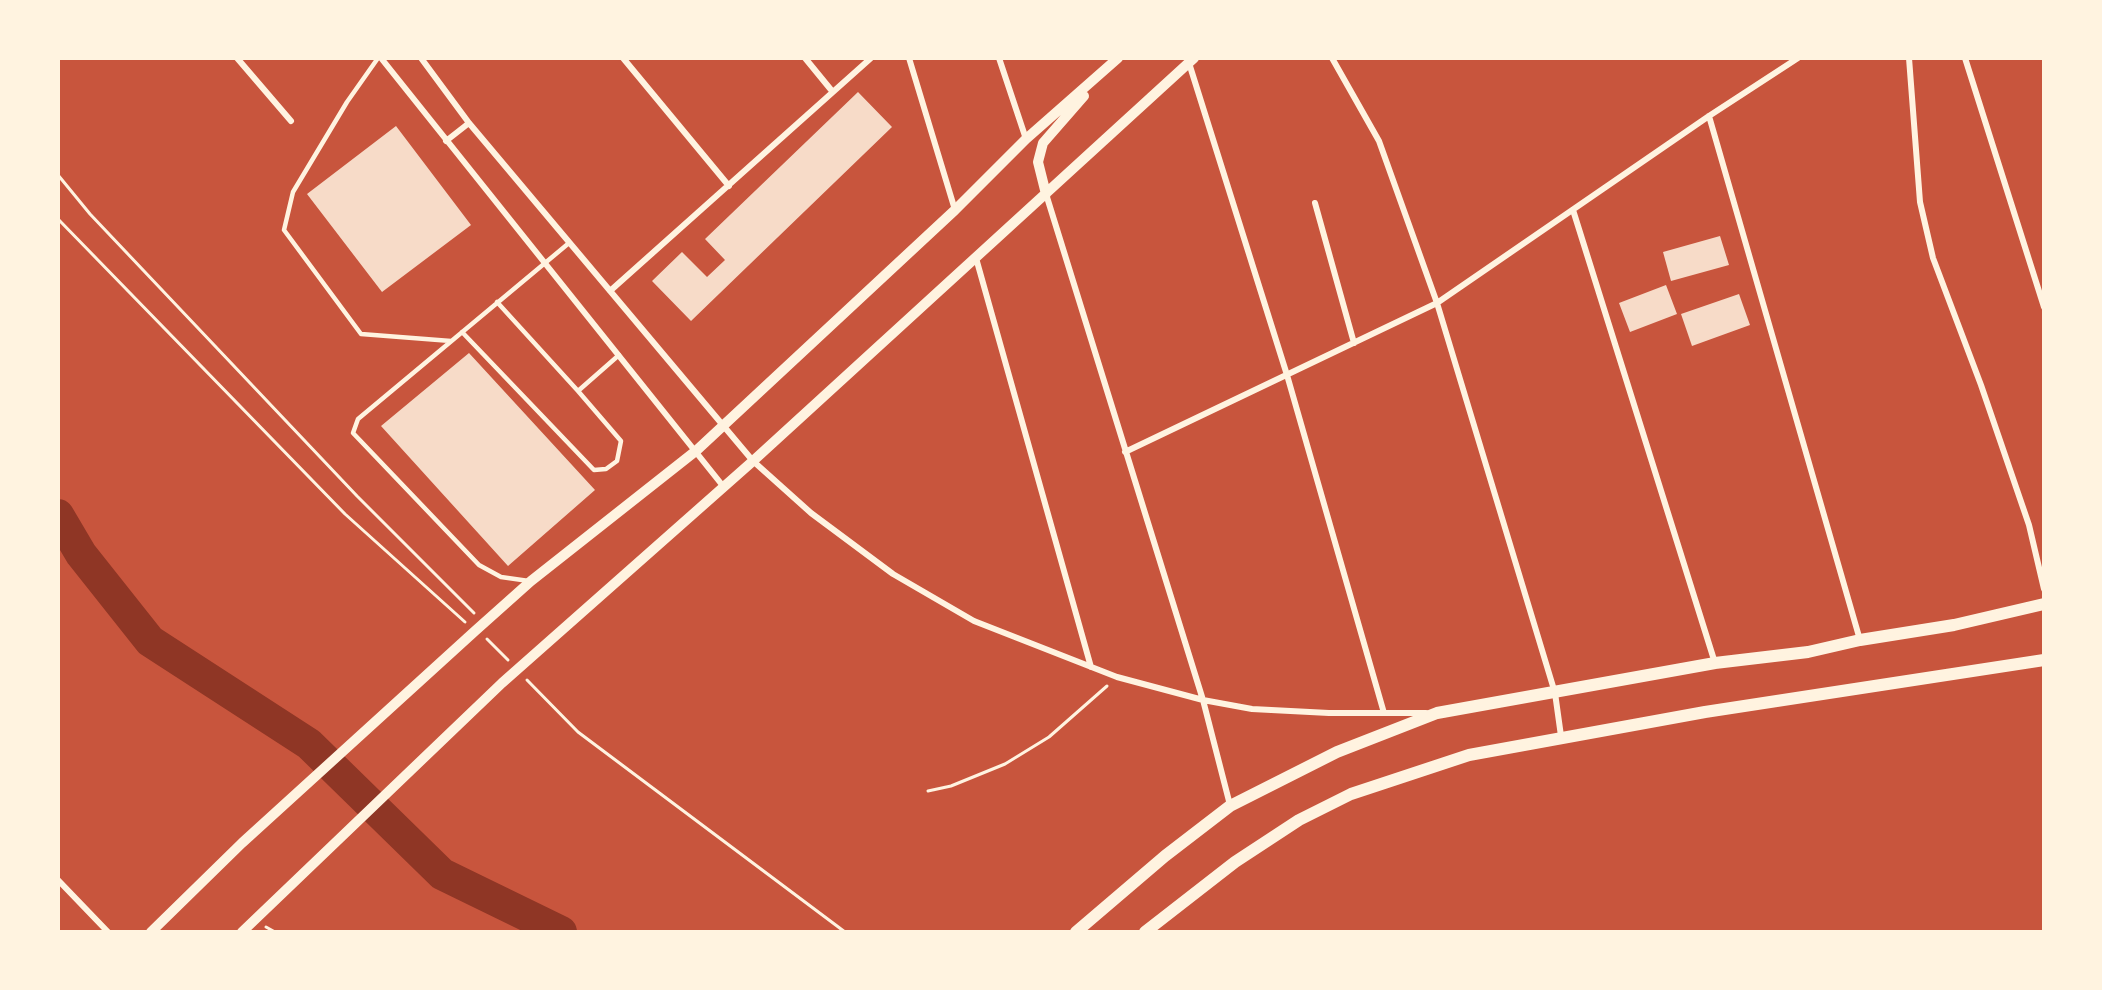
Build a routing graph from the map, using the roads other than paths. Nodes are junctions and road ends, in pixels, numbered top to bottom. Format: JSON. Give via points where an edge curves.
{"nodes":[{"id":1,"x":237,"y":58,"type":"edge"},
{"id":2,"x":379,"y":58,"type":"edge"},
{"id":3,"x":421,"y":58,"type":"edge"},
{"id":4,"x":623,"y":58,"type":"edge"},
{"id":5,"x":805,"y":58,"type":"edge"},
{"id":6,"x":871,"y":58,"type":"edge"},
{"id":7,"x":909,"y":58,"type":"edge"},
{"id":8,"x":999,"y":58,"type":"edge"},
{"id":9,"x":1118,"y":58,"type":"edge"},
{"id":10,"x":1332,"y":58,"type":"edge"},
{"id":11,"x":1798,"y":58,"type":"edge"},
{"id":12,"x":1909,"y":58,"type":"edge"},
{"id":13,"x":1965,"y":58,"type":"edge"},
{"id":14,"x":1192,"y":61,"type":"edge"},
{"id":15,"x":832,"y":91,"type":"junction"},
{"id":16,"x":1709,"y":116,"type":"junction"},
{"id":17,"x":291,"y":121,"type":"dead end"},
{"id":18,"x":469,"y":123,"type":"junction"},
{"id":19,"x":1026,"y":139,"type":"junction"},
{"id":20,"x":446,"y":141,"type":"junction"},
{"id":21,"x":729,"y":186,"type":"junction"},
{"id":22,"x":1046,"y":194,"type":"junction"},
{"id":23,"x":1315,"y":203,"type":"dead end"},
{"id":24,"x":955,"y":210,"type":"junction"},
{"id":25,"x":1572,"y":210,"type":"junction"},
{"id":26,"x":569,"y":243,"type":"junction"},
{"id":27,"x":976,"y":258,"type":"junction"},
{"id":28,"x":543,"y":264,"type":"junction"},
{"id":29,"x":610,"y":291,"type":"junction"},
{"id":30,"x":497,"y":302,"type":"junction"},
{"id":31,"x":1437,"y":303,"type":"junction"},
{"id":32,"x":2043,"y":307,"type":"edge"},
{"id":33,"x":462,"y":332,"type":"junction"},
{"id":34,"x":451,"y":341,"type":"junction"},
{"id":35,"x":1354,"y":343,"type":"junction"},
{"id":36,"x":618,"y":356,"type":"junction"},
{"id":37,"x":1287,"y":375,"type":"junction"},
{"id":38,"x":578,"y":391,"type":"junction"},
{"id":39,"x":725,"y":423,"type":"junction"},
{"id":40,"x":697,"y":450,"type":"junction"},
{"id":41,"x":1125,"y":452,"type":"junction"},
{"id":42,"x":753,"y":460,"type":"junction"},
{"id":43,"x":723,"y":486,"type":"junction"},
{"id":44,"x":531,"y":582,"type":"junction"},
{"id":45,"x":2043,"y":589,"type":"edge"},
{"id":46,"x":2043,"y":604,"type":"edge"},
{"id":47,"x":1860,"y":640,"type":"junction"},
{"id":48,"x":2043,"y":660,"type":"edge"},
{"id":49,"x":1715,"y":663,"type":"junction"},
{"id":50,"x":1091,"y":667,"type":"junction"},
{"id":51,"x":1555,"y":693,"type":"junction"},
{"id":52,"x":1203,"y":700,"type":"junction"},
{"id":53,"x":1384,"y":713,"type":"junction"},
{"id":54,"x":1437,"y":713,"type":"junction"},
{"id":55,"x":1562,"y":736,"type":"junction"},
{"id":56,"x":1230,"y":806,"type":"junction"},
{"id":57,"x":58,"y":880,"type":"edge"},
{"id":58,"x":108,"y":932,"type":"edge"},
{"id":59,"x":151,"y":932,"type":"edge"},
{"id":60,"x":242,"y":932,"type":"edge"},
{"id":61,"x":1076,"y":932,"type":"edge"},
{"id":62,"x":1146,"y":932,"type":"edge"}],
"edges":[{"from":1,"to":17,"type":"street"},
{"from":2,"to":20,"type":"street"},
{"from":2,"to":34,"type":"lane","via":[[292,192],[284,230],[361,334]]},
{"from":3,"to":18,"type":"street"},
{"from":4,"to":21,"type":"street"},
{"from":5,"to":15,"type":"street"},
{"from":6,"to":15,"type":"street"},
{"from":7,"to":24,"type":"street"},
{"from":8,"to":19,"type":"street"},
{"from":9,"to":19,"type":"street"},
{"from":9,"to":22,"type":"street","via":[[1043,143],[1038,162]]},
{"from":10,"to":31,"type":"street","via":[[1379,141]]},
{"from":11,"to":16,"type":"street"},
{"from":12,"to":45,"type":"street","via":[[1920,202],[1933,258],[1982,385],[2029,525]]},
{"from":13,"to":32,"type":"street"},
{"from":14,"to":22,"type":"street"},
{"from":14,"to":37,"type":"street"},
{"from":15,"to":21,"type":"street"},
{"from":16,"to":25,"type":"street"},
{"from":16,"to":47,"type":"street"},
{"from":18,"to":20,"type":"street"},
{"from":18,"to":26,"type":"street"},
{"from":19,"to":24,"type":"street"},
{"from":20,"to":28,"type":"street"},
{"from":21,"to":29,"type":"street"},
{"from":22,"to":27,"type":"street"},
{"from":22,"to":41,"type":"street"},
{"from":23,"to":35,"type":"street"},
{"from":24,"to":39,"type":"street"},
{"from":25,"to":31,"type":"street"},
{"from":25,"to":49,"type":"street"},
{"from":26,"to":28,"type":"lane"},
{"from":26,"to":29,"type":"street"},
{"from":27,"to":42,"type":"street"},
{"from":27,"to":50,"type":"street"},
{"from":28,"to":30,"type":"lane"},
{"from":28,"to":36,"type":"street"},
{"from":29,"to":39,"type":"street"},
{"from":30,"to":33,"type":"lane"},
{"from":30,"to":38,"type":"lane"},
{"from":31,"to":35,"type":"street"},
{"from":31,"to":51,"type":"street"},
{"from":33,"to":34,"type":"lane"},
{"from":33,"to":38,"type":"lane","via":[[594,470],[606,469],[617,461],[621,441]]},
{"from":34,"to":44,"type":"lane","via":[[358,419],[354,433],[479,566],[501,577]]},
{"from":35,"to":37,"type":"street"},
{"from":36,"to":38,"type":"lane"},
{"from":36,"to":40,"type":"street"},
{"from":37,"to":41,"type":"street"},
{"from":37,"to":53,"type":"street"},
{"from":39,"to":40,"type":"street"},
{"from":39,"to":42,"type":"street"},
{"from":40,"to":43,"type":"street"},
{"from":40,"to":44,"type":"street"},
{"from":41,"to":52,"type":"street"},
{"from":42,"to":43,"type":"street"},
{"from":42,"to":50,"type":"street","via":[[811,513],[893,574],[975,621]]},
{"from":43,"to":60,"type":"street","via":[[517,669]]},
{"from":44,"to":59,"type":"street","via":[[242,843]]},
{"from":46,"to":47,"type":"main road","via":[[1954,625]]},
{"from":47,"to":49,"type":"main road","via":[[1808,652]]},
{"from":48,"to":55,"type":"main road"},
{"from":49,"to":51,"type":"main road"},
{"from":50,"to":52,"type":"street"},
{"from":51,"to":54,"type":"main road"},
{"from":51,"to":55,"type":"street"},
{"from":52,"to":53,"type":"street","via":[[1252,709]]},
{"from":52,"to":56,"type":"street"},
{"from":53,"to":54,"type":"street"},
{"from":54,"to":56,"type":"main road","via":[[1337,752]]},
{"from":55,"to":62,"type":"main road","via":[[1469,755],[1351,794],[1299,820],[1235,862]]},
{"from":56,"to":61,"type":"main road"},
{"from":57,"to":58,"type":"street"}]}
